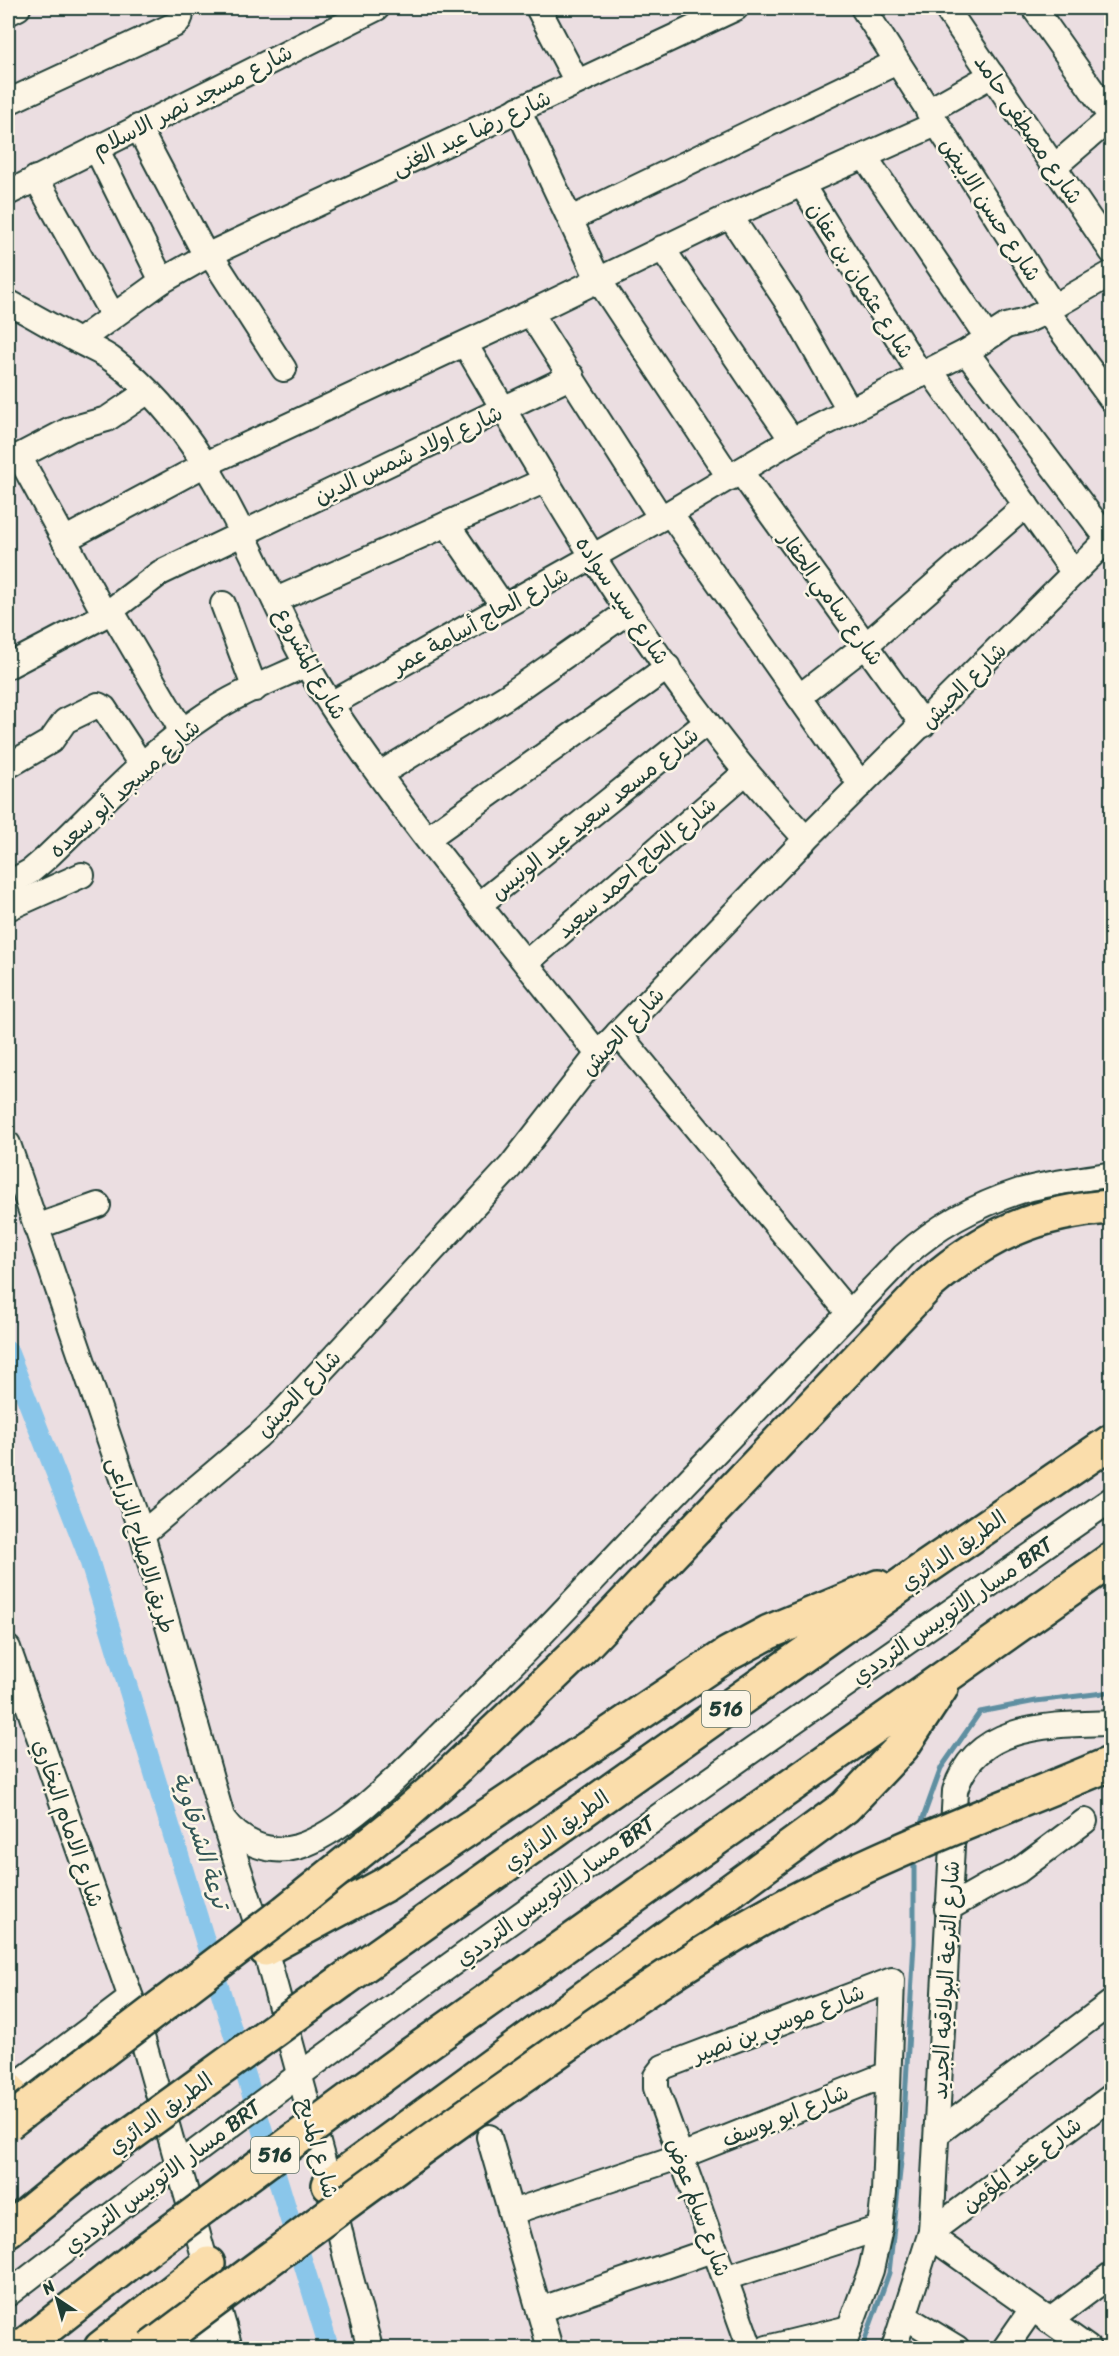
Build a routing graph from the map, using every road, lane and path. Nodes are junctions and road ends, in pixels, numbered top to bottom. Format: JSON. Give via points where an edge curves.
{"nodes":[{"id":1,"x":18,"y":8,"type":"edge"},
{"id":2,"x":180,"y":8,"type":"edge"},
{"id":3,"x":377,"y":8,"type":"edge"},
{"id":4,"x":538,"y":8,"type":"edge"},
{"id":5,"x":736,"y":8,"type":"edge"},
{"id":6,"x":863,"y":8,"type":"edge"},
{"id":7,"x":946,"y":8,"type":"edge"},
{"id":8,"x":1034,"y":8,"type":"edge"},
{"id":9,"x":8,"y":13,"type":"edge"},
{"id":10,"x":897,"y":62,"type":"junction"},
{"id":11,"x":992,"y":75,"type":"junction"},
{"id":12,"x":577,"y":82,"type":"junction"},
{"id":13,"x":8,"y":102,"type":"edge"},
{"id":14,"x":518,"y":110,"type":"junction"},
{"id":15,"x":1111,"y":117,"type":"edge"},
{"id":16,"x":932,"y":118,"type":"junction"},
{"id":17,"x":138,"y":127,"type":"junction"},
{"id":18,"x":96,"y":148,"type":"junction"},
{"id":19,"x":865,"y":157,"type":"junction"},
{"id":20,"x":1055,"y":166,"type":"junction"},
{"id":21,"x":36,"y":178,"type":"junction"},
{"id":22,"x":802,"y":185,"type":"junction"},
{"id":23,"x":8,"y":193,"type":"edge"},
{"id":24,"x":730,"y":216,"type":"junction"},
{"id":25,"x":571,"y":219,"type":"junction"},
{"id":26,"x":1107,"y":235,"type":"edge"},
{"id":27,"x":662,"y":248,"type":"junction"},
{"id":28,"x":208,"y":255,"type":"junction"},
{"id":29,"x":1112,"y":273,"type":"edge"},
{"id":30,"x":598,"y":279,"type":"junction"},
{"id":31,"x":162,"y":281,"type":"junction"},
{"id":32,"x":8,"y":302,"type":"edge"},
{"id":33,"x":1050,"y":309,"type":"junction"},
{"id":34,"x":530,"y":313,"type":"junction"},
{"id":35,"x":113,"y":315,"type":"junction"},
{"id":36,"x":987,"y":337,"type":"junction"},
{"id":37,"x":79,"y":341,"type":"junction"},
{"id":38,"x":465,"y":344,"type":"junction"},
{"id":39,"x":966,"y":352,"type":"junction"},
{"id":40,"x":284,"y":369,"type":"dead end"},
{"id":41,"x":925,"y":373,"type":"junction"},
{"id":42,"x":572,"y":376,"type":"junction"},
{"id":43,"x":147,"y":392,"type":"junction"},
{"id":44,"x":1112,"y":400,"type":"edge"},
{"id":45,"x":503,"y":409,"type":"junction"},
{"id":46,"x":850,"y":411,"type":"junction"},
{"id":47,"x":792,"y":440,"type":"junction"},
{"id":48,"x":13,"y":459,"type":"edge"},
{"id":49,"x":204,"y":465,"type":"junction"},
{"id":50,"x":735,"y":475,"type":"junction"},
{"id":51,"x":546,"y":480,"type":"junction"},
{"id":52,"x":1026,"y":505,"type":"junction"},
{"id":53,"x":665,"y":515,"type":"junction"},
{"id":54,"x":447,"y":524,"type":"junction"},
{"id":55,"x":244,"y":532,"type":"junction"},
{"id":56,"x":1110,"y":537,"type":"edge"},
{"id":57,"x":64,"y":540,"type":"junction"},
{"id":58,"x":592,"y":556,"type":"junction"},
{"id":59,"x":1074,"y":573,"type":"junction"},
{"id":60,"x":276,"y":600,"type":"junction"},
{"id":61,"x":223,"y":604,"type":"dead end"},
{"id":62,"x":503,"y":606,"type":"junction"},
{"id":63,"x":629,"y":611,"type":"junction"},
{"id":64,"x":108,"y":613,"type":"junction"},
{"id":65,"x":866,"y":645,"type":"junction"},
{"id":66,"x":307,"y":664,"type":"junction"},
{"id":67,"x":8,"y":666,"type":"edge"},
{"id":68,"x":668,"y":667,"type":"junction"},
{"id":69,"x":255,"y":689,"type":"junction"},
{"id":70,"x":799,"y":697,"type":"junction"},
{"id":71,"x":331,"y":704,"type":"junction"},
{"id":72,"x":707,"y":722,"type":"junction"},
{"id":73,"x":923,"y":725,"type":"junction"},
{"id":74,"x":182,"y":731,"type":"junction"},
{"id":75,"x":8,"y":766,"type":"edge"},
{"id":76,"x":142,"y":766,"type":"junction"},
{"id":77,"x":746,"y":772,"type":"junction"},
{"id":78,"x":380,"y":774,"type":"junction"},
{"id":79,"x":861,"y":785,"type":"junction"},
{"id":80,"x":428,"y":838,"type":"junction"},
{"id":81,"x":806,"y":839,"type":"junction"},
{"id":82,"x":82,"y":875,"type":"dead end"},
{"id":83,"x":8,"y":884,"type":"edge"},
{"id":84,"x":480,"y":904,"type":"junction"},
{"id":85,"x":8,"y":908,"type":"edge"},
{"id":86,"x":526,"y":963,"type":"junction"},
{"id":87,"x":618,"y":1033,"type":"junction"},
{"id":88,"x":598,"y":1054,"type":"junction"},
{"id":89,"x":8,"y":1144,"type":"edge"},
{"id":90,"x":1112,"y":1174,"type":"edge"},
{"id":91,"x":98,"y":1205,"type":"dead end"},
{"id":92,"x":1112,"y":1207,"type":"edge"},
{"id":93,"x":36,"y":1227,"type":"junction"},
{"id":94,"x":849,"y":1313,"type":"junction"},
{"id":95,"x":1112,"y":1441,"type":"edge"},
{"id":96,"x":1112,"y":1499,"type":"edge"},
{"id":97,"x":142,"y":1534,"type":"junction"},
{"id":98,"x":1112,"y":1558,"type":"edge"},
{"id":99,"x":924,"y":1569,"type":"junction"},
{"id":100,"x":8,"y":1648,"type":"edge"},
{"id":101,"x":947,"y":1677,"type":"junction"},
{"id":102,"x":1112,"y":1723,"type":"edge"},
{"id":103,"x":1112,"y":1763,"type":"edge"},
{"id":104,"x":222,"y":1817,"type":"junction"},
{"id":105,"x":1085,"y":1821,"type":"dead end"},
{"id":106,"x":947,"y":1909,"type":"junction"},
{"id":107,"x":265,"y":1949,"type":"junction"},
{"id":108,"x":131,"y":1998,"type":"junction"},
{"id":109,"x":1112,"y":2002,"type":"edge"},
{"id":110,"x":663,"y":2067,"type":"joint"},
{"id":111,"x":888,"y":2074,"type":"junction"},
{"id":112,"x":8,"y":2091,"type":"edge"},
{"id":113,"x":1112,"y":2096,"type":"edge"},
{"id":114,"x":8,"y":2123,"type":"edge"},
{"id":115,"x":938,"y":2133,"type":"junction"},
{"id":116,"x":489,"y":2137,"type":"dead end"},
{"id":117,"x":681,"y":2156,"type":"junction"},
{"id":118,"x":329,"y":2185,"type":"junction"},
{"id":119,"x":512,"y":2212,"type":"junction"},
{"id":120,"x":880,"y":2228,"type":"junction"},
{"id":121,"x":8,"y":2230,"type":"edge"},
{"id":122,"x":931,"y":2234,"type":"junction"},
{"id":123,"x":715,"y":2249,"type":"junction"},
{"id":124,"x":208,"y":2264,"type":"junction"},
{"id":125,"x":1112,"y":2274,"type":"edge"},
{"id":126,"x":725,"y":2278,"type":"junction"},
{"id":127,"x":8,"y":2294,"type":"edge"},
{"id":128,"x":539,"y":2310,"type":"junction"},
{"id":129,"x":1040,"y":2315,"type":"junction"},
{"id":130,"x":904,"y":2316,"type":"junction"},
{"id":131,"x":227,"y":2338,"type":"edge"},
{"id":132,"x":846,"y":2338,"type":"edge"},
{"id":133,"x":21,"y":2349,"type":"edge"},
{"id":134,"x":101,"y":2349,"type":"edge"},
{"id":135,"x":151,"y":2349,"type":"edge"},
{"id":136,"x":196,"y":2349,"type":"edge"},
{"id":137,"x":370,"y":2349,"type":"edge"},
{"id":138,"x":550,"y":2349,"type":"edge"},
{"id":139,"x":750,"y":2349,"type":"edge"},
{"id":140,"x":767,"y":2349,"type":"edge"},
{"id":141,"x":894,"y":2349,"type":"edge"},
{"id":142,"x":957,"y":2349,"type":"edge"},
{"id":143,"x":1005,"y":2349,"type":"edge"},
{"id":144,"x":1088,"y":2349,"type":"edge"}],
"edges":[{"from":1,"to":9,"type":"street"},
{"from":2,"to":13,"type":"street","via":[[182,14],[174,25]]},
{"from":3,"to":17,"type":"street","name":"شارع مسجد نصر الاسلام"},
{"from":4,"to":12,"type":"street"},
{"from":5,"to":12,"type":"street","name":"شارع رضا عبد الغنى"},
{"from":6,"to":10,"type":"street","name":"شارع حسن الابيض"},
{"from":7,"to":11,"type":"street","name":"شارع مصطفى حامد"},
{"from":8,"to":15,"type":"street"},
{"from":10,"to":16,"type":"street","name":"شارع حسن الابيض"},
{"from":10,"to":25,"type":"street"},
{"from":11,"to":16,"type":"street","name":"شارع حسن الابيض"},
{"from":11,"to":20,"type":"street","name":"شارع مصطفى حامد"},
{"from":12,"to":14,"type":"street","name":"شارع رضا عبد الغنى"},
{"from":14,"to":25,"type":"street","name":"شارع سامي الحفار"},
{"from":14,"to":28,"type":"street","name":"شارع رضا عبد الغنى"},
{"from":15,"to":20,"type":"street"},
{"from":16,"to":19,"type":"street"},
{"from":16,"to":33,"type":"street","name":"شارع حسن الابيض"},
{"from":17,"to":18,"type":"street","name":"شارع مسجد نصر الاسلام"},
{"from":17,"to":28,"type":"street"},
{"from":18,"to":21,"type":"street","name":"شارع مسجد نصر الاسلام"},
{"from":18,"to":31,"type":"street"},
{"from":19,"to":22,"type":"street"},
{"from":19,"to":36,"type":"street"},
{"from":20,"to":26,"type":"street","name":"شارع مصطفى حامد"},
{"from":21,"to":23,"type":"street","name":"شارع مسجد نصر الاسلام"},
{"from":21,"to":35,"type":"street"},
{"from":22,"to":24,"type":"street"},
{"from":22,"to":41,"type":"street","name":"شارع عثمان بن عفان"},
{"from":24,"to":27,"type":"street"},
{"from":24,"to":46,"type":"street","via":[[792,309]]},
{"from":25,"to":30,"type":"street","name":"شارع سامي الحفار"},
{"from":27,"to":30,"type":"street"},
{"from":27,"to":47,"type":"street"},
{"from":28,"to":31,"type":"street","name":"شارع رضا عبد الغنى"},
{"from":28,"to":40,"type":"street"},
{"from":29,"to":33,"type":"street","name":"شارع الحاج أسامة عمر"},
{"from":30,"to":34,"type":"street"},
{"from":30,"to":50,"type":"street","name":"شارع سامي الحفار"},
{"from":31,"to":35,"type":"street","name":"شارع رضا عبد الغنى"},
{"from":32,"to":37,"type":"street","name":"شارع المشروع"},
{"from":33,"to":36,"type":"street","name":"شارع الحاج أسامة عمر"},
{"from":33,"to":44,"type":"street","name":"شارع حسن الابيض"},
{"from":34,"to":38,"type":"street"},
{"from":34,"to":42,"type":"street"},
{"from":35,"to":37,"type":"street","name":"شارع رضا عبد الغنى"},
{"from":36,"to":39,"type":"street","name":"شارع الحاج أسامة عمر"},
{"from":37,"to":43,"type":"street","name":"شارع المشروع","via":[[113,360]]},
{"from":38,"to":45,"type":"street","name":"شارع سيد سواده"},
{"from":38,"to":49,"type":"street"},
{"from":39,"to":41,"type":"street","name":"شارع الحاج أسامة عمر"},
{"from":39,"to":56,"type":"street"},
{"from":41,"to":46,"type":"street","name":"شارع الحاج أسامة عمر"},
{"from":41,"to":52,"type":"street","name":"شارع عثمان بن عفان"},
{"from":42,"to":45,"type":"street","name":"شارع اولاد شمس الدين"},
{"from":42,"to":53,"type":"street"},
{"from":43,"to":48,"type":"street","via":[[107,419],[71,429]]},
{"from":43,"to":49,"type":"street","name":"شارع المشروع"},
{"from":45,"to":51,"type":"street","name":"شارع سيد سواده"},
{"from":45,"to":55,"type":"street","name":"شارع اولاد شمس الدين"},
{"from":46,"to":47,"type":"street","name":"شارع الحاج أسامة عمر"},
{"from":47,"to":50,"type":"street","name":"شارع الحاج أسامة عمر"},
{"from":48,"to":57,"type":"street"},
{"from":49,"to":55,"type":"street","name":"شارع المشروع"},
{"from":49,"to":57,"type":"street"},
{"from":50,"to":53,"type":"street","name":"شارع الحاج أسامة عمر"},
{"from":50,"to":65,"type":"street","name":"شارع سامي الحفار"},
{"from":51,"to":54,"type":"street"},
{"from":51,"to":58,"type":"street","name":"شارع سيد سواده"},
{"from":52,"to":59,"type":"street","name":"شارع عثمان بن عفان"},
{"from":52,"to":65,"type":"street"},
{"from":53,"to":58,"type":"street","name":"شارع الحاج أسامة عمر"},
{"from":53,"to":70,"type":"street"},
{"from":54,"to":60,"type":"street"},
{"from":54,"to":62,"type":"street"},
{"from":55,"to":60,"type":"street","name":"شارع المشروع"},
{"from":55,"to":64,"type":"street","name":"شارع اولاد شمس الدين","via":[[160,573]]},
{"from":56,"to":59,"type":"street","name":"شارع الحبش"},
{"from":57,"to":64,"type":"street"},
{"from":58,"to":62,"type":"street","name":"شارع الحاج أسامة عمر"},
{"from":58,"to":63,"type":"street","name":"شارع سيد سواده"},
{"from":59,"to":73,"type":"street","name":"شارع الحبش"},
{"from":60,"to":66,"type":"street","name":"شارع المشروع"},
{"from":61,"to":69,"type":"street"},
{"from":62,"to":71,"type":"street","name":"شارع الحاج أسامة عمر"},
{"from":63,"to":68,"type":"street","name":"شارع سيد سواده"},
{"from":63,"to":78,"type":"street","via":[[498,703]]},
{"from":64,"to":67,"type":"street","name":"شارع اولاد شمس الدين"},
{"from":64,"to":74,"type":"street"},
{"from":65,"to":70,"type":"street"},
{"from":65,"to":73,"type":"street","name":"شارع سامي الحفار"},
{"from":66,"to":69,"type":"street","name":"شارع مسجد أبو سعده"},
{"from":66,"to":71,"type":"street","name":"شارع المشروع"},
{"from":68,"to":72,"type":"street","name":"شارع سيد سواده"},
{"from":68,"to":80,"type":"street"},
{"from":69,"to":74,"type":"street","name":"شارع مسجد أبو سعده"},
{"from":70,"to":79,"type":"street"},
{"from":71,"to":78,"type":"street","name":"شارع المشروع"},
{"from":72,"to":77,"type":"street","name":"شارع سيد سواده"},
{"from":72,"to":84,"type":"street","name":"شارع مسعد سعيد عبد الونيس"},
{"from":73,"to":79,"type":"street","name":"شارع الحبش"},
{"from":74,"to":76,"type":"street","name":"شارع مسجد أبو سعده"},
{"from":75,"to":76,"type":"street","via":[[51,741],[65,721],[98,705],[104,708]]},
{"from":76,"to":83,"type":"street","name":"شارع مسجد أبو سعده","via":[[46,858]]},
{"from":77,"to":81,"type":"street","name":"شارع سيد سواده"},
{"from":77,"to":86,"type":"street","name":"شارع الحاج احمد سعيد"},
{"from":78,"to":80,"type":"street","name":"شارع المشروع"},
{"from":79,"to":81,"type":"street","name":"شارع الحبش"},
{"from":80,"to":84,"type":"street","name":"شارع المشروع"},
{"from":81,"to":87,"type":"street","name":"شارع الحبش"},
{"from":82,"to":85,"type":"street"},
{"from":84,"to":86,"type":"street","name":"شارع المشروع"},
{"from":86,"to":88,"type":"street","name":"شارع المشروع"},
{"from":87,"to":88,"type":"street","name":"شارع الحبش"},
{"from":87,"to":94,"type":"street"},
{"from":88,"to":97,"type":"street","name":"شارع الحبش","via":[[510,1167],[282,1413]]},
{"from":89,"to":93,"type":"street","name":"طريق الاصلاح الزراعى"},
{"from":90,"to":94,"type":"street","via":[[1022,1190],[952,1221],[924,1238]]},
{"from":91,"to":93,"type":"street"},
{"from":92,"to":114,"type":"highway","bridge":true,"via":[[1086,1208],[1018,1226],[956,1261],[929,1284],[581,1649],[443,1781],[285,1912]]},
{"from":93,"to":97,"type":"street","name":"طريق الاصلاح الزراعى"},
{"from":94,"to":104,"type":"street","via":[[490,1688],[361,1809],[310,1841],[284,1849],[262,1847],[242,1838]]},
{"from":95,"to":99,"type":"highway","name":"الطريق الدائري","number":"516"},
{"from":96,"to":127,"type":"street","name":"مسار الاتوبيس الترددي BRT","via":[[673,1804],[282,2087]]},
{"from":97,"to":104,"type":"street","name":"طريق الاصلاح الزراعى"},
{"from":98,"to":101,"type":"highway","number":"516"},
{"from":99,"to":107,"type":"highway","via":[[820,1609],[728,1654],[386,1884]]},
{"from":99,"to":121,"type":"highway","name":"الطريق الدائري","number":"516","bridge":true,"via":[[342,1981],[80,2171]]},
{"from":100,"to":108,"type":"street","name":"شارع الامام البخاري"},
{"from":101,"to":118,"type":"highway","via":[[902,1747],[844,1807]]},
{"from":101,"to":133,"type":"highway","number":"516","bridge":true,"via":[[406,2058],[143,2252]]},
{"from":102,"to":106,"type":"street","name":"شارع الترعة البولاقيه الجديد","via":[[1028,1729],[993,1743],[966,1764],[955,1791]]},
{"from":103,"to":135,"type":"highway","bridge":true,"via":[[890,1854],[720,1943],[497,2093]]},
{"from":104,"to":107,"type":"street","name":"طريق الاصلاح الزراعى"},
{"from":105,"to":106,"type":"street","via":[[1018,1871]]},
{"from":106,"to":115,"type":"street","name":"شارع الترعة البولاقيه الجديد"},
{"from":107,"to":118,"type":"street","name":"شارع المديح"},
{"from":108,"to":112,"type":"street"},
{"from":108,"to":124,"type":"street","name":"شارع الامام البخاري"},
{"from":109,"to":115,"type":"street"},
{"from":110,"to":111,"type":"street","name":"شارع موسي بن نصير","via":[[892,1980]]},
{"from":110,"to":117,"type":"street","name":"شارع سالم عوض","via":[[656,2076],[656,2088]]},
{"from":111,"to":117,"type":"street","name":"شارع ابو يوسف"},
{"from":111,"to":120,"type":"street"},
{"from":113,"to":122,"type":"street","name":"شارع عبد المؤمن"},
{"from":115,"to":122,"type":"street","name":"شارع الترعة البولاقيه الجديد"},
{"from":116,"to":119,"type":"street"},
{"from":117,"to":119,"type":"street","name":"شارع ابو يوسف"},
{"from":117,"to":123,"type":"street","name":"شارع سالم عوض"},
{"from":118,"to":137,"type":"street","name":"شارع المديح"},
{"from":119,"to":128,"type":"street"},
{"from":120,"to":126,"type":"street"},
{"from":120,"to":132,"type":"street","via":[[871,2270]]},
{"from":122,"to":129,"type":"street"},
{"from":122,"to":130,"type":"street","name":"شارع الترعة البولاقيه الجديد"},
{"from":123,"to":126,"type":"street","name":"شارع سالم عوض"},
{"from":123,"to":128,"type":"street"},
{"from":124,"to":131,"type":"street","name":"شارع الامام البخاري"},
{"from":124,"to":134,"type":"highway"},
{"from":125,"to":129,"type":"street"},
{"from":126,"to":139,"type":"street","name":"شارع سالم عوض"},
{"from":128,"to":138,"type":"street"},
{"from":129,"to":143,"type":"street"},
{"from":129,"to":144,"type":"street"},
{"from":130,"to":141,"type":"street","name":"شارع الترعة البولاقيه الجديد"},
{"from":130,"to":142,"type":"street"},
{"from":131,"to":136,"type":"street"},
{"from":132,"to":140,"type":"street"}]}
